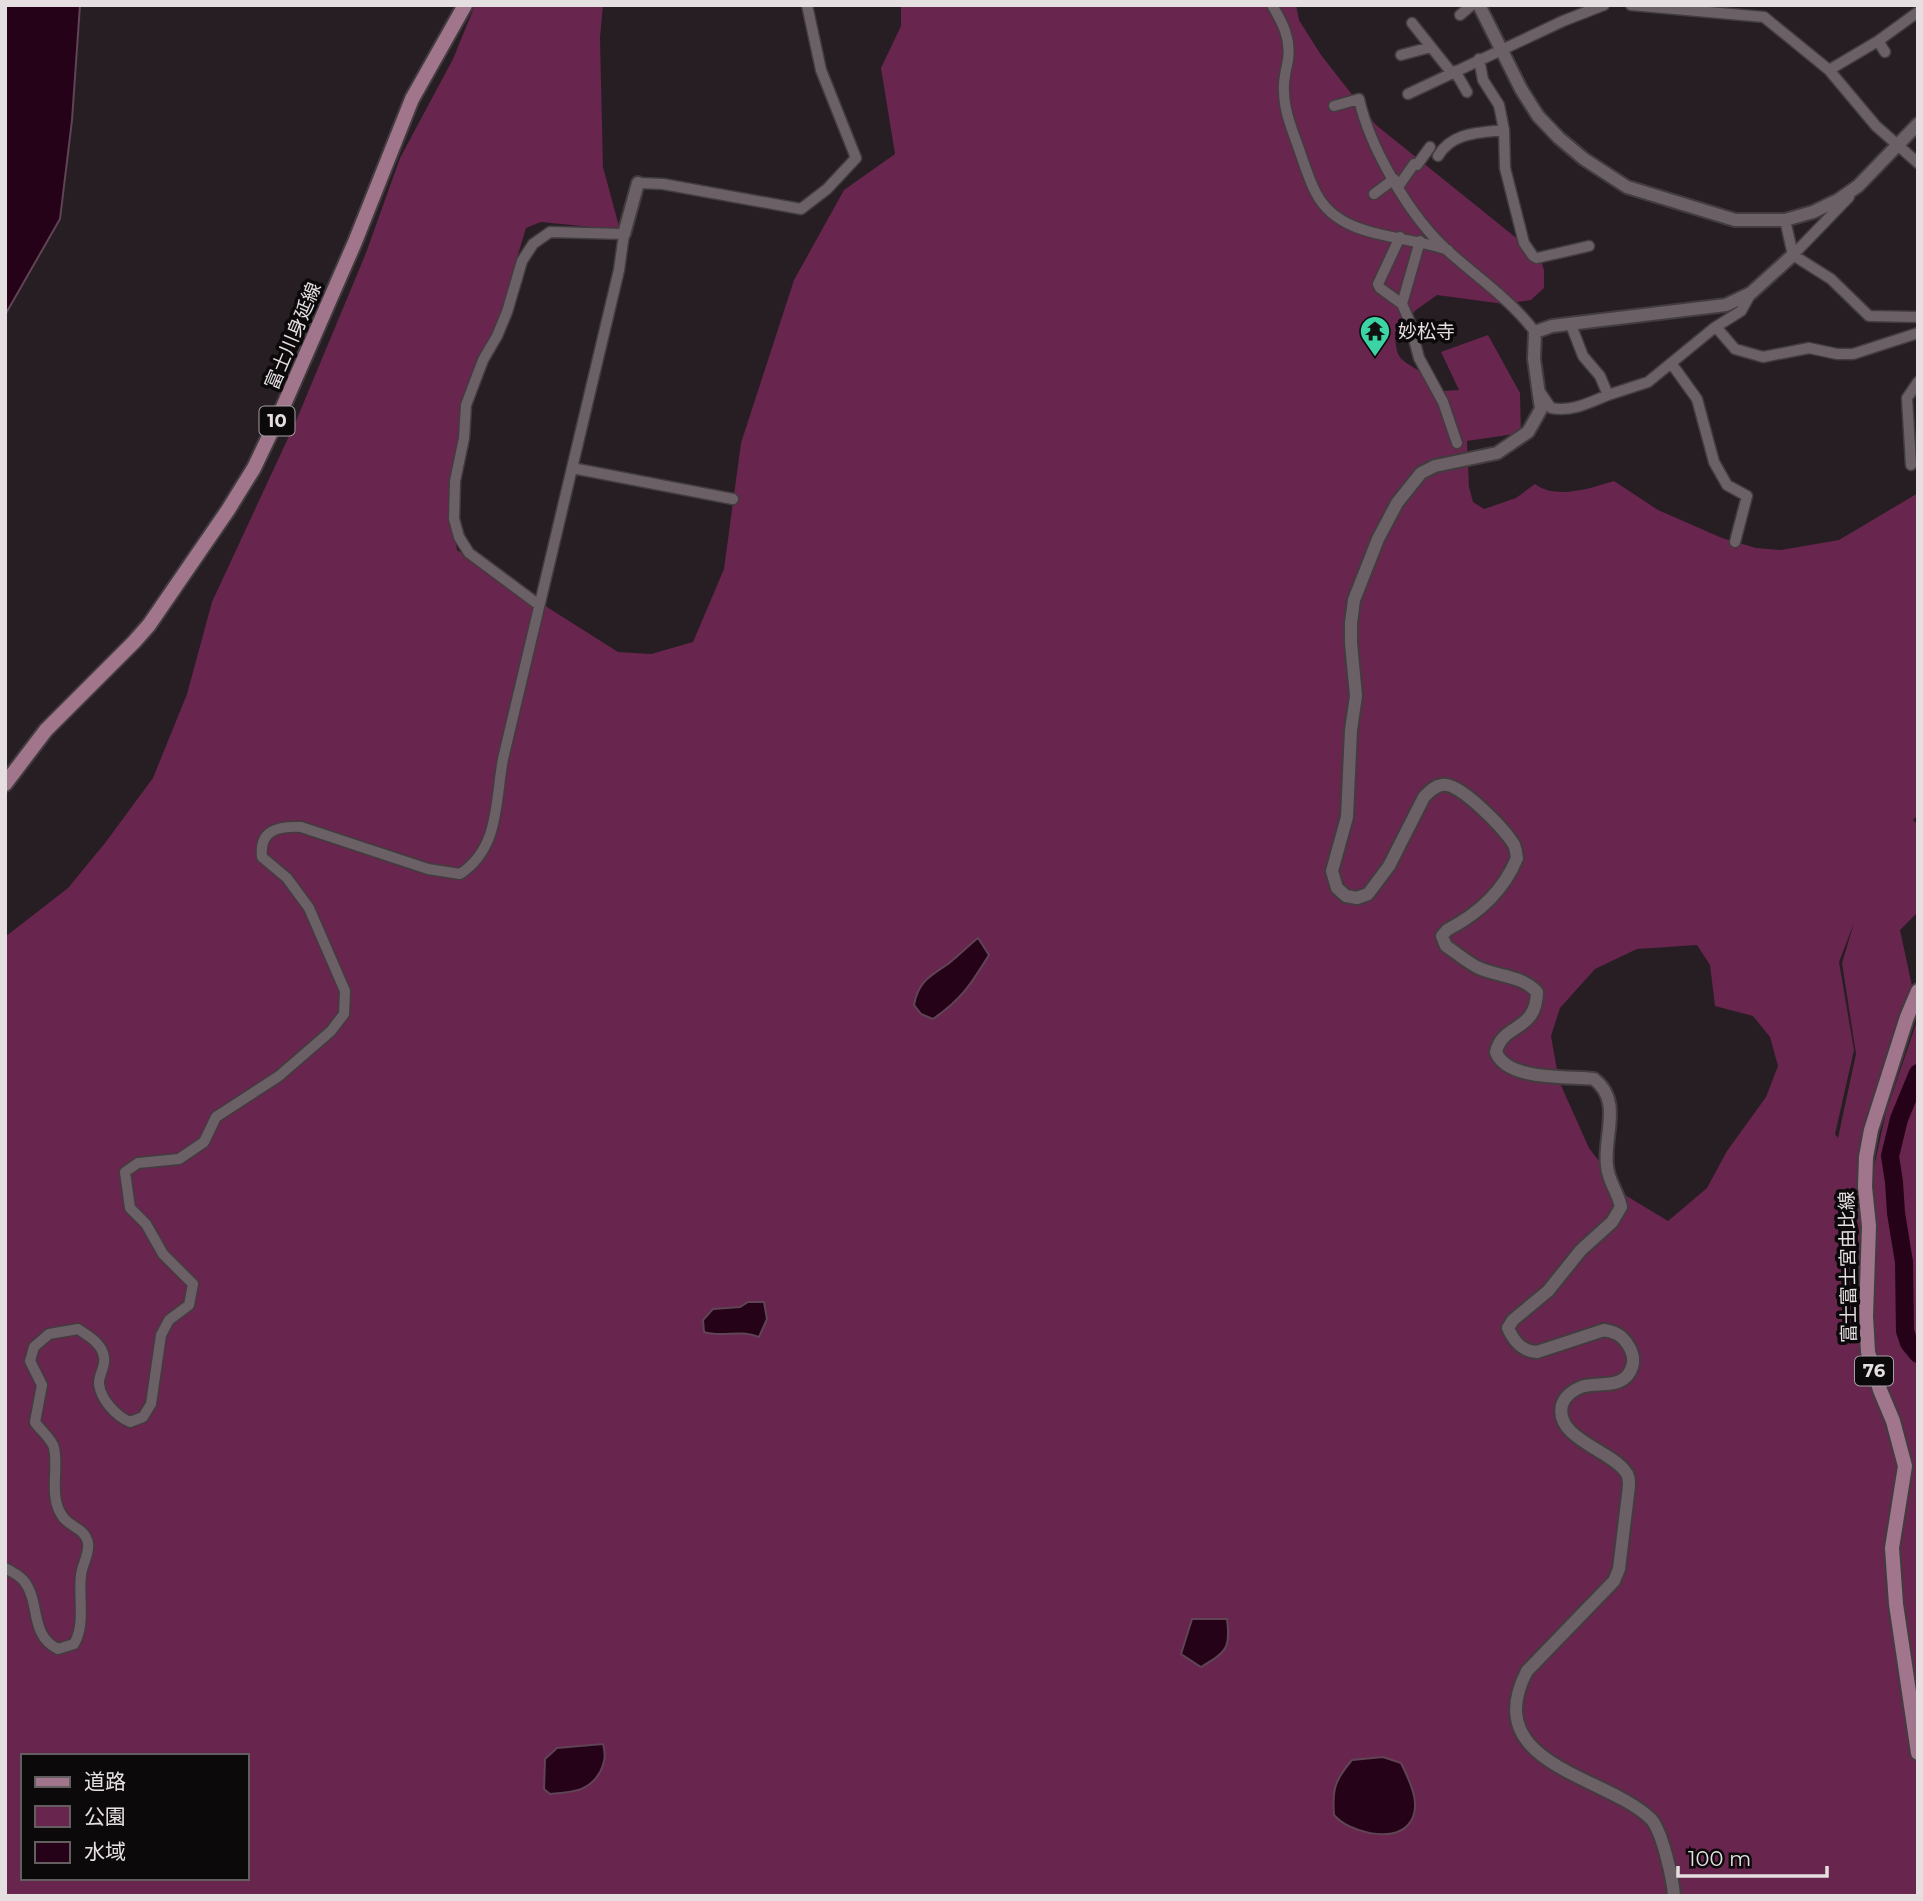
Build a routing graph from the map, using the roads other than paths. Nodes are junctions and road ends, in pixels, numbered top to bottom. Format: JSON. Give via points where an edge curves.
{"nodes":[{"id":1,"x":464,"y":5,"type":"edge"},
{"id":2,"x":807,"y":5,"type":"edge"},
{"id":3,"x":1272,"y":5,"type":"edge"},
{"id":4,"x":1472,"y":5,"type":"edge"},
{"id":5,"x":1479,"y":5,"type":"edge"},
{"id":6,"x":1572,"y":5,"type":"edge"},
{"id":7,"x":1604,"y":5,"type":"edge"},
{"id":8,"x":1631,"y":5,"type":"edge"},
{"id":9,"x":1763,"y":5,"type":"edge"},
{"id":10,"x":1918,"y":12,"type":"edge"},
{"id":11,"x":1460,"y":15,"type":"dead end"},
{"id":12,"x":1576,"y":16,"type":"junction"},
{"id":13,"x":1765,"y":17,"type":"junction"},
{"id":14,"x":1412,"y":23,"type":"dead end"},
{"id":15,"x":1878,"y":41,"type":"junction"},
{"id":16,"x":1431,"y":47,"type":"junction"},
{"id":17,"x":1502,"y":49,"type":"junction"},
{"id":18,"x":1885,"y":52,"type":"dead end"},
{"id":19,"x":1401,"y":55,"type":"dead end"},
{"id":20,"x":1479,"y":59,"type":"junction"},
{"id":21,"x":1829,"y":70,"type":"junction"},
{"id":22,"x":1453,"y":72,"type":"junction"},
{"id":23,"x":1467,"y":92,"type":"dead end"},
{"id":24,"x":1408,"y":94,"type":"dead end"},
{"id":25,"x":1334,"y":106,"type":"dead end"},
{"id":26,"x":1918,"y":124,"type":"edge"},
{"id":27,"x":1504,"y":130,"type":"junction"},
{"id":28,"x":1897,"y":146,"type":"junction"},
{"id":29,"x":1430,"y":147,"type":"dead end"},
{"id":30,"x":1438,"y":156,"type":"dead end"},
{"id":31,"x":1918,"y":163,"type":"edge"},
{"id":32,"x":638,"y":183,"type":"joint"},
{"id":33,"x":1396,"y":183,"type":"junction"},
{"id":34,"x":1858,"y":186,"type":"junction"},
{"id":35,"x":1374,"y":194,"type":"dead end"},
{"id":36,"x":1784,"y":220,"type":"junction"},
{"id":37,"x":624,"y":234,"type":"junction"},
{"id":38,"x":1400,"y":237,"type":"junction"},
{"id":39,"x":1420,"y":241,"type":"junction"},
{"id":40,"x":1589,"y":246,"type":"dead end"},
{"id":41,"x":1448,"y":250,"type":"junction"},
{"id":42,"x":1793,"y":255,"type":"junction"},
{"id":43,"x":1751,"y":293,"type":"junction"},
{"id":44,"x":1402,"y":304,"type":"junction"},
{"id":45,"x":1918,"y":317,"type":"edge"},
{"id":46,"x":1571,"y":326,"type":"junction"},
{"id":47,"x":1716,"y":327,"type":"junction"},
{"id":48,"x":1535,"y":332,"type":"junction"},
{"id":49,"x":1918,"y":333,"type":"edge"},
{"id":50,"x":1671,"y":363,"type":"junction"},
{"id":51,"x":1918,"y":382,"type":"edge"},
{"id":52,"x":1538,"y":388,"type":"junction"},
{"id":53,"x":1608,"y":395,"type":"junction"},
{"id":54,"x":1457,"y":443,"type":"dead end"},
{"id":55,"x":1912,"y":465,"type":"dead end"},
{"id":56,"x":572,"y":468,"type":"junction"},
{"id":57,"x":733,"y":499,"type":"dead end"},
{"id":58,"x":1735,"y":542,"type":"dead end"},
{"id":59,"x":539,"y":605,"type":"junction"},
{"id":60,"x":5,"y":784,"type":"edge"},
{"id":61,"x":1918,"y":991,"type":"edge"},
{"id":62,"x":5,"y":1568,"type":"edge"},
{"id":63,"x":1918,"y":1753,"type":"edge"},
{"id":64,"x":1674,"y":1896,"type":"edge"}],
"edges":[{"from":1,"to":60,"type":"main road","name":"富士川身延線","number":"10","via":[[412,99],[350,253],[254,468],[149,625],[46,730]]},
{"from":2,"to":32,"type":"street","via":[[821,70],[856,158],[827,189],[801,209]]},
{"from":3,"to":38,"type":"street","via":[[1286,29],[1289,47],[1284,105],[1316,193],[1336,217],[1355,228]]},
{"from":4,"to":11,"type":"street"},
{"from":5,"to":17,"type":"street"},
{"from":6,"to":12,"type":"street"},
{"from":7,"to":12,"type":"street"},
{"from":8,"to":13,"type":"street"},
{"from":9,"to":13,"type":"street"},
{"from":10,"to":15,"type":"street"},
{"from":12,"to":17,"type":"street"},
{"from":13,"to":21,"type":"street"},
{"from":14,"to":16,"type":"street"},
{"from":15,"to":18,"type":"street"},
{"from":15,"to":21,"type":"street"},
{"from":16,"to":19,"type":"street"},
{"from":16,"to":22,"type":"street"},
{"from":17,"to":20,"type":"street"},
{"from":17,"to":36,"type":"street","via":[[1538,116],[1584,159],[1627,187],[1735,220]]},
{"from":20,"to":22,"type":"street"},
{"from":20,"to":27,"type":"street","via":[[1483,80],[1499,105]]},
{"from":21,"to":28,"type":"street"},
{"from":22,"to":23,"type":"street"},
{"from":22,"to":24,"type":"street"},
{"from":25,"to":33,"type":"street","via":[[1359,99],[1378,155]]},
{"from":26,"to":28,"type":"street"},
{"from":27,"to":30,"type":"street","via":[[1455,138]]},
{"from":27,"to":40,"type":"street","via":[[1505,168],[1529,251],[1537,258]]},
{"from":28,"to":31,"type":"street"},
{"from":28,"to":34,"type":"street"},
{"from":29,"to":33,"type":"street"},
{"from":32,"to":37,"type":"street"},
{"from":33,"to":35,"type":"street"},
{"from":33,"to":41,"type":"street"},
{"from":34,"to":36,"type":"street","via":[[1813,212]]},
{"from":34,"to":42,"type":"street"},
{"from":36,"to":42,"type":"street"},
{"from":37,"to":56,"type":"street"},
{"from":37,"to":59,"type":"street","via":[[550,232],[533,244],[466,405],[455,481],[458,537],[469,553]]},
{"from":38,"to":39,"type":"street"},
{"from":38,"to":44,"type":"street","via":[[1378,284]]},
{"from":39,"to":41,"type":"street"},
{"from":39,"to":44,"type":"street"},
{"from":41,"to":48,"type":"street"},
{"from":42,"to":43,"type":"street"},
{"from":42,"to":45,"type":"street","via":[[1831,279],[1869,316]]},
{"from":43,"to":46,"type":"street","via":[[1727,305]]},
{"from":43,"to":47,"type":"street","via":[[1741,312]]},
{"from":44,"to":54,"type":"street","via":[[1419,358],[1443,402]]},
{"from":46,"to":48,"type":"street"},
{"from":46,"to":53,"type":"street","via":[[1583,356],[1600,376]]},
{"from":47,"to":49,"type":"street","via":[[1735,349],[1763,357],[1809,348],[1853,354]]},
{"from":47,"to":50,"type":"street"},
{"from":48,"to":52,"type":"street"},
{"from":50,"to":53,"type":"street","via":[[1648,382]]},
{"from":50,"to":58,"type":"street","via":[[1696,399],[1714,462],[1727,485],[1746,496]]},
{"from":51,"to":55,"type":"street","via":[[1907,398]]},
{"from":52,"to":53,"type":"street","via":[[1550,408],[1561,410]]},
{"from":52,"to":64,"type":"street","via":[[1541,409],[1528,432],[1497,453],[1421,473],[1397,503],[1378,540],[1354,600],[1356,696],[1347,817],[1332,871],[1337,888],[1346,896],[1368,894],[1432,789],[1450,786],[1469,797],[1512,842],[1517,858],[1510,875],[1486,904],[1447,930],[1443,940],[1478,968],[1519,979],[1537,992],[1533,1014],[1498,1045],[1496,1052],[1503,1064],[1520,1073],[1594,1079],[1604,1086],[1609,1099],[1606,1162],[1621,1208],[1548,1291],[1508,1328],[1519,1346],[1528,1351],[1604,1330],[1615,1332],[1632,1351],[1629,1374],[1615,1384],[1581,1387],[1562,1404],[1565,1426],[1627,1472],[1619,1569],[1614,1581],[1527,1671],[1517,1690],[1516,1713],[1528,1742],[1553,1762],[1651,1819],[1658,1830]]},
{"from":56,"to":57,"type":"street"},
{"from":56,"to":59,"type":"street"},
{"from":59,"to":62,"type":"street","via":[[503,759],[494,830],[472,866],[460,874],[443,872],[301,827],[270,831],[261,846],[262,857],[286,877],[309,908],[345,991],[344,1014],[279,1076],[216,1117],[204,1142],[179,1159],[138,1163],[125,1172],[130,1208],[146,1224],[163,1254],[193,1284],[189,1305],[169,1320],[161,1335],[151,1404],[144,1417],[130,1422],[118,1417],[107,1403],[99,1384],[104,1357],[96,1341],[78,1329],[49,1334],[34,1346],[30,1361],[42,1385],[35,1422],[53,1444],[54,1492],[62,1516],[84,1533],[89,1546],[81,1574],[80,1633],[74,1644],[58,1649],[44,1638],[24,1581]]},
{"from":61,"to":63,"type":"main road","name":"富士富士宮由比線","number":"76","via":[[1871,1130],[1865,1187],[1868,1352],[1905,1466],[1892,1548]]}]}
